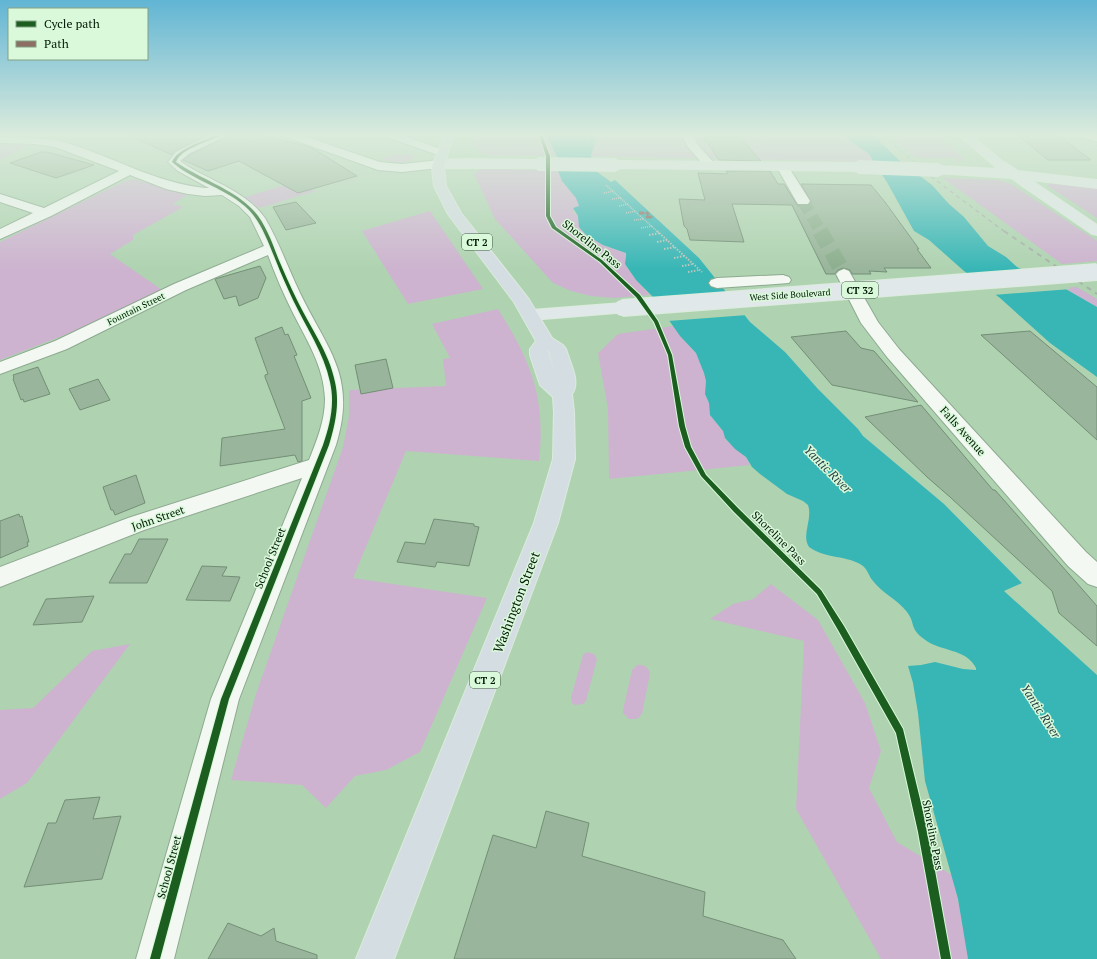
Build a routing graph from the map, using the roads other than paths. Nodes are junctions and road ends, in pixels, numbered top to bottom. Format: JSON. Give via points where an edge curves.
{"nodes":[{"id":1,"x":112,"y":180,"type":"edge"},
{"id":2,"x":156,"y":180,"type":"edge"},
{"id":3,"x":204,"y":180,"type":"edge"},
{"id":4,"x":439,"y":180,"type":"edge"},
{"id":5,"x":790,"y":180,"type":"edge"},
{"id":6,"x":1021,"y":180,"type":"edge"},
{"id":7,"x":1058,"y":180,"type":"edge"},
{"id":8,"x":1097,"y":184,"type":"edge"},
{"id":9,"x":222,"y":190,"type":"junction"},
{"id":10,"x":0,"y":198,"type":"edge"},
{"id":11,"x":803,"y":201,"type":"tunnel mouth"},
{"id":12,"x":46,"y":213,"type":"junction"},
{"id":13,"x":1097,"y":231,"type":"edge"},
{"id":14,"x":0,"y":235,"type":"edge"},
{"id":15,"x":272,"y":248,"type":"junction"},
{"id":16,"x":1097,"y":272,"type":"edge"},
{"id":17,"x":844,"y":274,"type":"tunnel mouth"},
{"id":18,"x":783,"y":280,"type":"dead end"},
{"id":19,"x":717,"y":283,"type":"dead end"},
{"id":20,"x":531,"y":315,"type":"junction"},
{"id":21,"x":0,"y":368,"type":"edge"},
{"id":22,"x":318,"y":465,"type":"junction"},
{"id":23,"x":0,"y":577,"type":"edge"},
{"id":24,"x":1097,"y":577,"type":"edge"},
{"id":25,"x":156,"y":959,"type":"edge"},
{"id":26,"x":375,"y":959,"type":"edge"}],
"edges":[{"from":1,"to":12,"type":"street"},
{"from":2,"to":9,"type":"street","via":[[188,190]]},
{"from":3,"to":9,"type":"street","name":"School Street"},
{"from":4,"to":20,"type":"highway","name":"Washington Street","number":"CT 2","via":[[450,205]]},
{"from":5,"to":11,"type":"street"},
{"from":6,"to":13,"type":"main road"},
{"from":7,"to":8,"type":"main road"},
{"from":9,"to":15,"type":"street","name":"School Street","via":[[252,211]]},
{"from":10,"to":12,"type":"street"},
{"from":12,"to":14,"type":"street"},
{"from":15,"to":21,"type":"street","name":"Fountain Street","via":[[180,287],[61,345]]},
{"from":15,"to":22,"type":"street","name":"School Street","via":[[296,303],[319,345],[333,382],[333,424]]},
{"from":16,"to":20,"type":"main road","name":"West Side Boulevard","number":"CT 32","bridge":true},
{"from":17,"to":24,"type":"street","name":"Falls Avenue","via":[[870,323],[897,359],[1077,559]]},
{"from":18,"to":19,"type":"street"},
{"from":20,"to":26,"type":"highway","name":"Washington Street","number":"CT 2","via":[[545,341],[539,349],[540,358],[550,385],[562,394],[564,459],[546,522]]},
{"from":22,"to":23,"type":"street","name":"John Street","via":[[136,524]]},
{"from":22,"to":25,"type":"street","name":"School Street","via":[[225,699]]}]}
